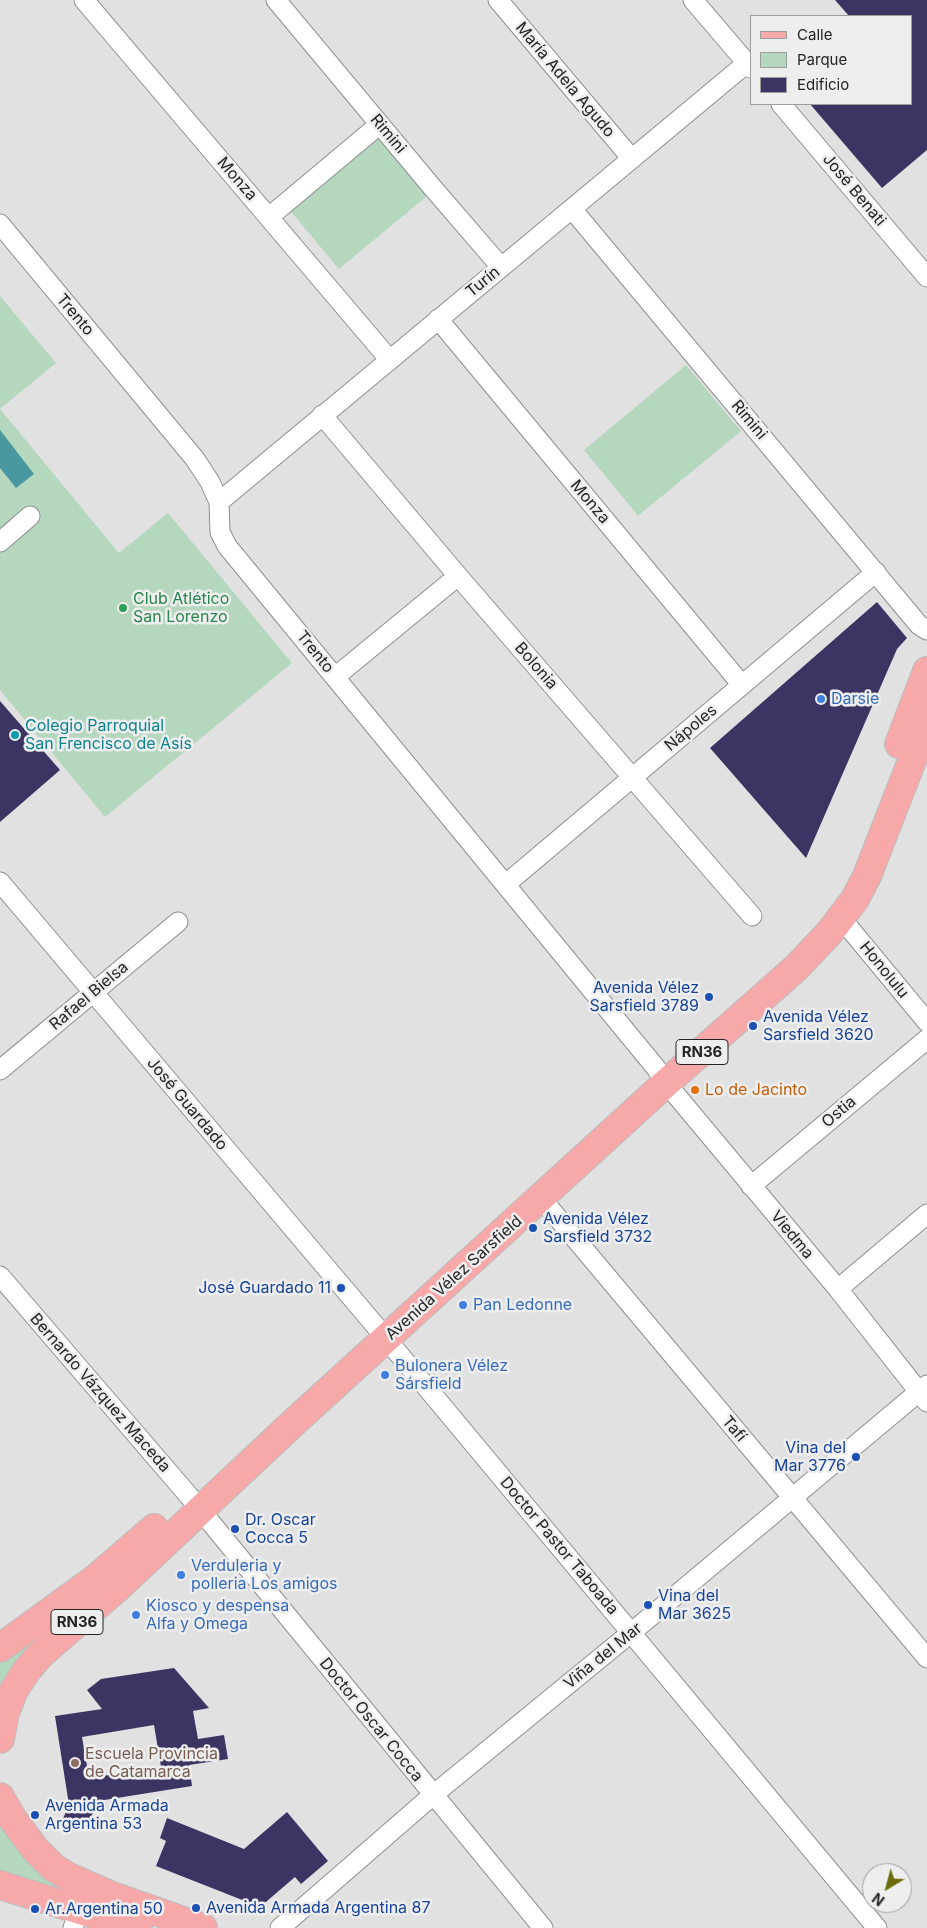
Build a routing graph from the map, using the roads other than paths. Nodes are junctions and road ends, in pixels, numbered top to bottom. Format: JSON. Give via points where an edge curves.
{"nodes":[{"id":1,"x":84,"y":0,"type":"edge"},
{"id":2,"x":276,"y":0,"type":"edge"},
{"id":3,"x":498,"y":0,"type":"edge"},
{"id":4,"x":693,"y":0,"type":"edge"},
{"id":5,"x":749,"y":66,"type":"edge"},
{"id":6,"x":782,"y":105,"type":"edge"},
{"id":7,"x":380,"y":124,"type":"junction"},
{"id":8,"x":632,"y":160,"type":"junction"},
{"id":9,"x":572,"y":209,"type":"junction"},
{"id":10,"x":270,"y":217,"type":"junction"},
{"id":11,"x":0,"y":224,"type":"edge"},
{"id":12,"x":501,"y":267,"type":"junction"},
{"id":13,"x":927,"y":277,"type":"edge"},
{"id":14,"x":438,"y":318,"type":"junction"},
{"id":15,"x":389,"y":359,"type":"junction"},
{"id":16,"x":322,"y":415,"type":"junction"},
{"id":17,"x":219,"y":502,"type":"junction"},
{"id":18,"x":30,"y":516,"type":"dead end"},
{"id":19,"x":0,"y":542,"type":"edge"},
{"id":20,"x":876,"y":572,"type":"junction"},
{"id":21,"x":458,"y":576,"type":"junction"},
{"id":22,"x":927,"y":630,"type":"edge"},
{"id":23,"x":927,"y":670,"type":"edge"},
{"id":24,"x":335,"y":677,"type":"junction"},
{"id":25,"x":742,"y":685,"type":"junction"},
{"id":26,"x":927,"y":722,"type":"edge"},
{"id":27,"x":632,"y":778,"type":"junction"},
{"id":28,"x":0,"y":882,"type":"edge"},
{"id":29,"x":506,"y":884,"type":"junction"},
{"id":30,"x":752,"y":916,"type":"dead end"},
{"id":31,"x":841,"y":918,"type":"junction"},
{"id":32,"x":178,"y":922,"type":"dead end"},
{"id":33,"x":93,"y":992,"type":"junction"},
{"id":34,"x":927,"y":1022,"type":"edge"},
{"id":35,"x":927,"y":1039,"type":"edge"},
{"id":36,"x":0,"y":1070,"type":"edge"},
{"id":37,"x":661,"y":1076,"type":"junction"},
{"id":38,"x":751,"y":1186,"type":"junction"},
{"id":39,"x":541,"y":1198,"type":"junction"},
{"id":40,"x":927,"y":1214,"type":"edge"},
{"id":41,"x":0,"y":1276,"type":"edge"},
{"id":42,"x":838,"y":1289,"type":"junction"},
{"id":43,"x":381,"y":1333,"type":"junction"},
{"id":44,"x":924,"y":1393,"type":"edge"},
{"id":45,"x":792,"y":1498,"type":"junction"},
{"id":46,"x":194,"y":1504,"type":"junction"},
{"id":47,"x":632,"y":1632,"type":"junction"},
{"id":48,"x":4,"y":1638,"type":"edge"},
{"id":49,"x":927,"y":1658,"type":"edge"},
{"id":50,"x":0,"y":1739,"type":"edge"},
{"id":51,"x":433,"y":1795,"type":"junction"},
{"id":52,"x":0,"y":1797,"type":"edge"},
{"id":53,"x":76,"y":1880,"type":"junction"},
{"id":54,"x":0,"y":1885,"type":"edge"},
{"id":55,"x":76,"y":1919,"type":"edge"},
{"id":56,"x":138,"y":1928,"type":"edge"},
{"id":57,"x":203,"y":1928,"type":"edge"},
{"id":58,"x":280,"y":1928,"type":"edge"},
{"id":59,"x":543,"y":1928,"type":"edge"},
{"id":60,"x":877,"y":1928,"type":"edge"}],
"edges":[{"from":1,"to":10,"type":"street","name":"Monza"},
{"from":2,"to":7,"type":"street","name":"Rimini"},
{"from":3,"to":8,"type":"street","name":"María Adela Agudo"},
{"from":4,"to":5,"type":"street"},
{"from":5,"to":8,"type":"street","name":"Turín"},
{"from":6,"to":13,"type":"street","name":"José Benati"},
{"from":7,"to":10,"type":"street"},
{"from":7,"to":12,"type":"street","name":"Rimini"},
{"from":8,"to":9,"type":"street","name":"Turín"},
{"from":9,"to":12,"type":"street","name":"Turín"},
{"from":9,"to":20,"type":"street","name":"Rimini"},
{"from":10,"to":15,"type":"street","name":"Monza"},
{"from":11,"to":17,"type":"street","name":"Trento","via":[[194,460]]},
{"from":12,"to":14,"type":"street","name":"Turín"},
{"from":14,"to":15,"type":"street","name":"Turín"},
{"from":14,"to":25,"type":"street","name":"Monza"},
{"from":15,"to":16,"type":"street","name":"Turín"},
{"from":16,"to":17,"type":"street","name":"Turín"},
{"from":16,"to":21,"type":"street","name":"Bolonia"},
{"from":17,"to":24,"type":"street","name":"Trento","via":[[220,532],[227,546]]},
{"from":18,"to":19,"type":"street"},
{"from":20,"to":22,"type":"street","name":"Rimini","via":[[919,625]]},
{"from":20,"to":25,"type":"street","name":"Nápoles"},
{"from":21,"to":24,"type":"street"},
{"from":21,"to":27,"type":"street","name":"Bolonia"},
{"from":23,"to":37,"type":"main road","name":"Avenida Vélez Sarsfield","number":"RN36","via":[[861,845],[828,909]]},
{"from":24,"to":29,"type":"street","name":"Trento"},
{"from":25,"to":27,"type":"street","name":"Nápoles"},
{"from":26,"to":31,"type":"main road","name":"Avenida Vélez Sarsfield","number":"RN36","via":[[867,876]]},
{"from":27,"to":29,"type":"street","name":"Nápoles"},
{"from":27,"to":30,"type":"street","name":"Bolonia"},
{"from":28,"to":33,"type":"street","name":"José Guardado"},
{"from":29,"to":37,"type":"street","name":"Trento"},
{"from":31,"to":34,"type":"street","name":"Honolulu"},
{"from":31,"to":37,"type":"main road","name":"Avenida Vélez Sarsfield","number":"RN36","via":[[798,967]]},
{"from":32,"to":33,"type":"street","name":"Rafael Bielsa"},
{"from":33,"to":36,"type":"street","name":"Rafael Bielsa"},
{"from":33,"to":43,"type":"street","name":"José Guardado"},
{"from":35,"to":38,"type":"street","name":"Ostia"},
{"from":37,"to":38,"type":"street","name":"Viedma"},
{"from":37,"to":39,"type":"main road","name":"Avenida Vélez Sarsfield","number":"RN36"},
{"from":37,"to":43,"type":"main road","name":"Avenida Vélez Sarsfield","number":"RN36"},
{"from":38,"to":42,"type":"street","name":"Viedma"},
{"from":39,"to":43,"type":"main road","name":"Avenida Vélez Sarsfield","number":"RN36"},
{"from":39,"to":45,"type":"street","name":"Tafí"},
{"from":40,"to":42,"type":"street"},
{"from":41,"to":46,"type":"street","name":"Bernardo Vázquez Maceda"},
{"from":42,"to":44,"type":"street","name":"Viedma"},
{"from":43,"to":46,"type":"main road","name":"Avenida Vélez Sarsfield","number":"RN36"},
{"from":43,"to":47,"type":"street","name":"Doctor Pastor Taboada"},
{"from":44,"to":45,"type":"street","name":"Viña del Mar"},
{"from":45,"to":47,"type":"street","name":"Viña del Mar"},
{"from":45,"to":49,"type":"street","name":"Tafí"},
{"from":46,"to":48,"type":"main road","name":"Avenida Vélez Sarsfield","number":"RN36","via":[[95,1579]]},
{"from":46,"to":50,"type":"main road","name":"Avenida Vélez Sarsfield","number":"RN36","via":[[115,1590],[34,1661],[10,1699]]},
{"from":46,"to":51,"type":"street","name":"Doctor Oscar Cocca"},
{"from":47,"to":51,"type":"street","name":"Viña del Mar"},
{"from":47,"to":60,"type":"street","name":"Doctor Pastor Taboada"},
{"from":51,"to":58,"type":"street","name":"Viña del Mar"},
{"from":51,"to":59,"type":"street","name":"Doctor Oscar Cocca"},
{"from":52,"to":53,"type":"main road","via":[[35,1849],[54,1868]]},
{"from":53,"to":55,"type":"street","via":[[80,1894]]},
{"from":53,"to":57,"type":"main road"},
{"from":54,"to":55,"type":"main road"},
{"from":55,"to":56,"type":"main road"}]}
